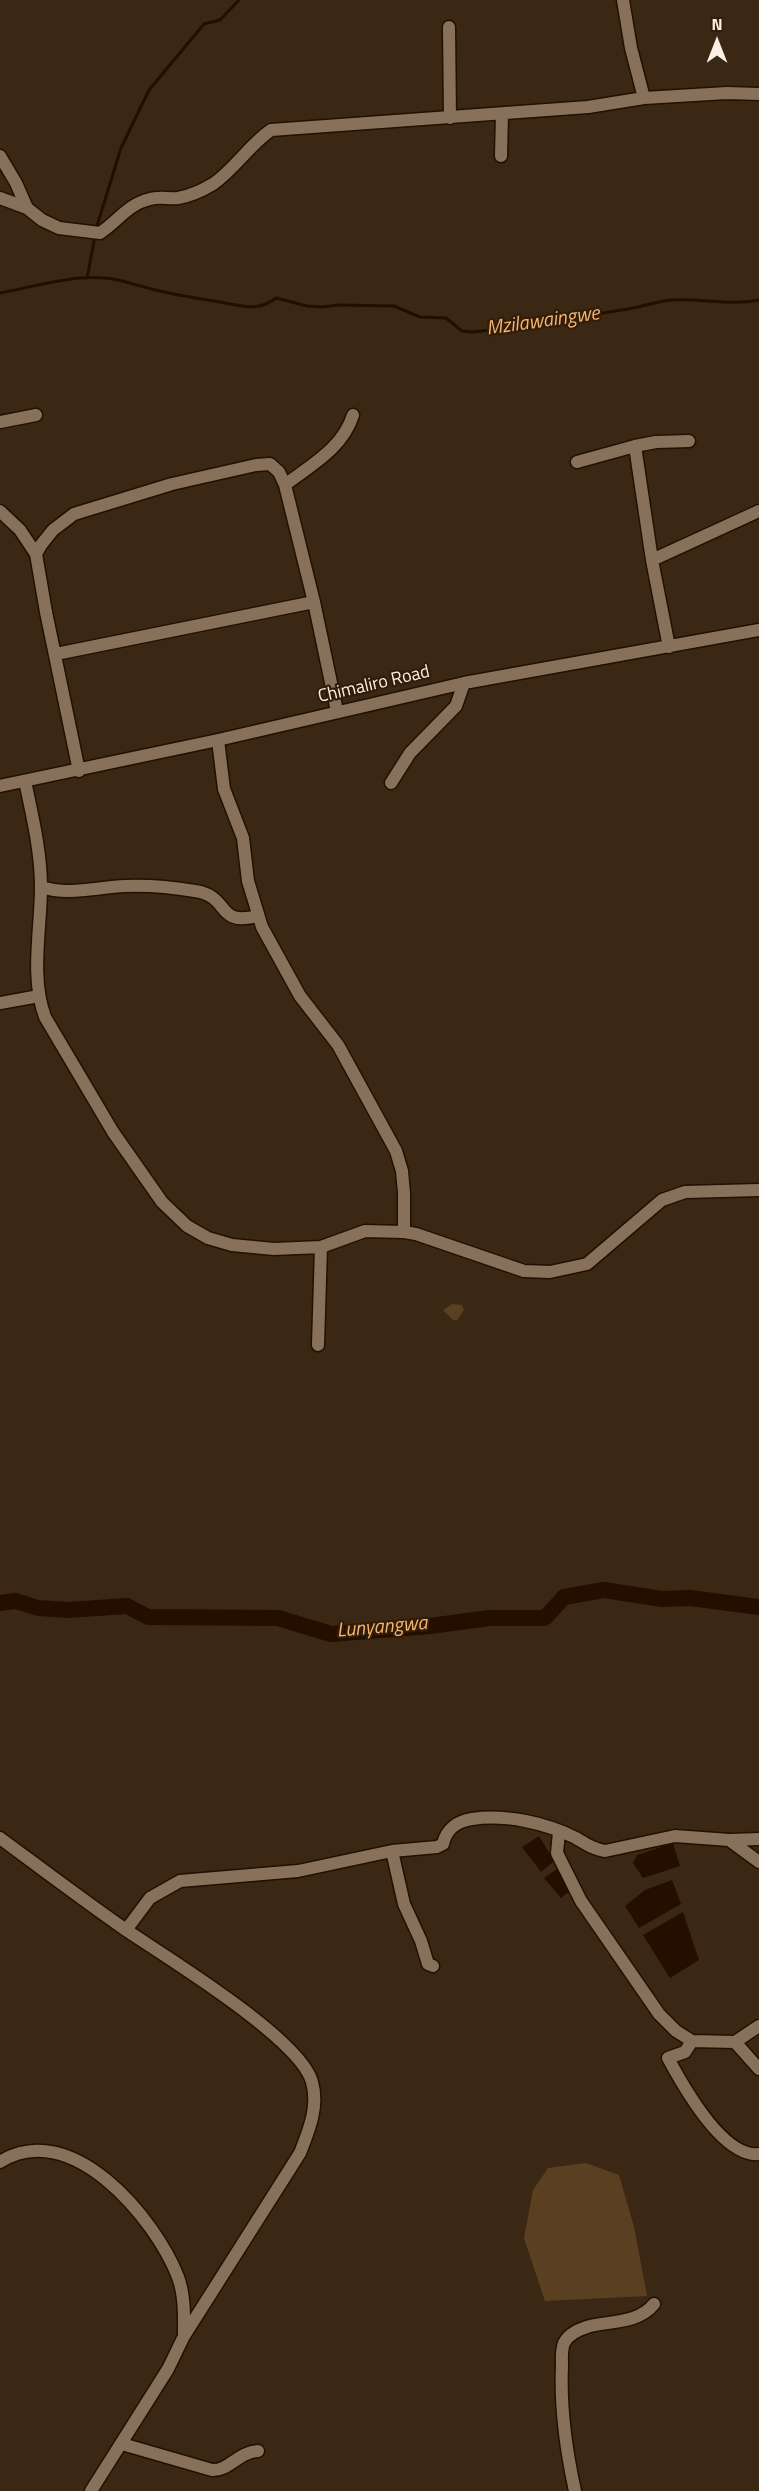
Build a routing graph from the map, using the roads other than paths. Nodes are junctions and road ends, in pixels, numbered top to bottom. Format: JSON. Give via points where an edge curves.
{"nodes":[{"id":1,"x":623,"y":0,"type":"edge"},
{"id":2,"x":449,"y":27,"type":"dead end"},
{"id":3,"x":759,"y":94,"type":"edge"},
{"id":4,"x":644,"y":98,"type":"junction"},
{"id":5,"x":501,"y":114,"type":"junction"},
{"id":6,"x":450,"y":118,"type":"junction"},
{"id":7,"x":0,"y":156,"type":"edge"},
{"id":8,"x":501,"y":156,"type":"dead end"},
{"id":9,"x":0,"y":198,"type":"edge"},
{"id":10,"x":27,"y":208,"type":"junction"},
{"id":11,"x":36,"y":415,"type":"dead end"},
{"id":12,"x":353,"y":415,"type":"dead end"},
{"id":13,"x":0,"y":422,"type":"edge"},
{"id":14,"x":689,"y":441,"type":"dead end"},
{"id":15,"x":635,"y":446,"type":"junction"},
{"id":16,"x":577,"y":462,"type":"dead end"},
{"id":17,"x":285,"y":485,"type":"junction"},
{"id":18,"x":0,"y":511,"type":"edge"},
{"id":19,"x":759,"y":511,"type":"edge"},
{"id":20,"x":36,"y":554,"type":"junction"},
{"id":21,"x":652,"y":560,"type":"junction"},
{"id":22,"x":314,"y":602,"type":"junction"},
{"id":23,"x":759,"y":630,"type":"edge"},
{"id":24,"x":669,"y":647,"type":"junction"},
{"id":25,"x":56,"y":654,"type":"junction"},
{"id":26,"x":464,"y":683,"type":"junction"},
{"id":27,"x":337,"y":711,"type":"junction"},
{"id":28,"x":218,"y":740,"type":"junction"},
{"id":29,"x":79,"y":771,"type":"junction"},
{"id":30,"x":25,"y":781,"type":"junction"},
{"id":31,"x":391,"y":783,"type":"dead end"},
{"id":32,"x":0,"y":786,"type":"edge"},
{"id":33,"x":41,"y":887,"type":"junction"},
{"id":34,"x":258,"y":916,"type":"junction"},
{"id":35,"x":39,"y":996,"type":"junction"},
{"id":36,"x":0,"y":1003,"type":"edge"},
{"id":37,"x":759,"y":1190,"type":"edge"},
{"id":38,"x":404,"y":1232,"type":"junction"},
{"id":39,"x":321,"y":1248,"type":"junction"},
{"id":40,"x":318,"y":1345,"type":"dead end"},
{"id":41,"x":559,"y":1832,"type":"junction"},
{"id":42,"x":0,"y":1838,"type":"edge"},
{"id":43,"x":759,"y":1839,"type":"edge"},
{"id":44,"x":729,"y":1840,"type":"junction"},
{"id":45,"x":392,"y":1851,"type":"junction"},
{"id":46,"x":759,"y":1862,"type":"edge"},
{"id":47,"x":126,"y":1930,"type":"junction"},
{"id":48,"x":433,"y":1966,"type":"dead end"},
{"id":49,"x":759,"y":2026,"type":"edge"},
{"id":50,"x":692,"y":2041,"type":"junction"},
{"id":51,"x":735,"y":2042,"type":"junction"},
{"id":52,"x":759,"y":2069,"type":"edge"},
{"id":53,"x":759,"y":2154,"type":"edge"},
{"id":54,"x":0,"y":2162,"type":"edge"},
{"id":55,"x":654,"y":2304,"type":"dead end"},
{"id":56,"x":184,"y":2336,"type":"junction"},
{"id":57,"x":122,"y":2444,"type":"junction"},
{"id":58,"x":258,"y":2451,"type":"dead end"},
{"id":59,"x":91,"y":2491,"type":"edge"},
{"id":60,"x":575,"y":2491,"type":"edge"}],
"edges":[{"from":1,"to":4,"type":"street"},
{"from":2,"to":6,"type":"street"},
{"from":3,"to":4,"type":"street"},
{"from":4,"to":5,"type":"street"},
{"from":5,"to":6,"type":"street"},
{"from":5,"to":8,"type":"street"},
{"from":6,"to":10,"type":"street","via":[[271,130],[212,185],[186,196],[151,198],[138,203],[96,233],[59,228]]},
{"from":7,"to":10,"type":"street"},
{"from":9,"to":10,"type":"street"},
{"from":11,"to":13,"type":"street"},
{"from":12,"to":17,"type":"street","via":[[340,443]]},
{"from":14,"to":15,"type":"street"},
{"from":15,"to":16,"type":"street"},
{"from":15,"to":21,"type":"street"},
{"from":17,"to":20,"type":"street","via":[[270,464],[172,484],[74,514],[53,530]]},
{"from":17,"to":22,"type":"street"},
{"from":18,"to":20,"type":"street","via":[[20,530]]},
{"from":19,"to":21,"type":"street"},
{"from":20,"to":25,"type":"street"},
{"from":21,"to":24,"type":"street"},
{"from":22,"to":25,"type":"street"},
{"from":22,"to":27,"type":"street"},
{"from":23,"to":24,"type":"street","name":"Chimaliro Road"},
{"from":24,"to":26,"type":"street","name":"Chimaliro Road"},
{"from":25,"to":29,"type":"street"},
{"from":26,"to":27,"type":"street","name":"Chimaliro Road"},
{"from":26,"to":31,"type":"street","via":[[456,706],[410,753]]},
{"from":27,"to":28,"type":"street","name":"Chimaliro Road"},
{"from":28,"to":29,"type":"street","name":"Chimaliro Road"},
{"from":28,"to":34,"type":"street","via":[[225,789],[243,838],[248,882]]},
{"from":29,"to":30,"type":"street","name":"Chimaliro Road"},
{"from":30,"to":32,"type":"street","name":"Chimaliro Road"},
{"from":30,"to":33,"type":"street"},
{"from":33,"to":34,"type":"street","via":[[69,891],[148,885],[192,890],[210,894],[231,917]]},
{"from":33,"to":35,"type":"street"},
{"from":34,"to":38,"type":"street","via":[[300,996],[338,1045],[396,1151],[403,1182]]},
{"from":35,"to":36,"type":"street"},
{"from":35,"to":39,"type":"street","via":[[45,1017],[113,1132],[162,1202],[187,1226],[232,1245]]},
{"from":37,"to":38,"type":"street","via":[[685,1192],[662,1200],[587,1264],[550,1272],[524,1270]]},
{"from":38,"to":39,"type":"street","via":[[365,1231]]},
{"from":39,"to":40,"type":"street"},
{"from":41,"to":44,"type":"street","via":[[605,1851],[675,1836]]},
{"from":41,"to":45,"type":"street","via":[[519,1820],[479,1818],[452,1827],[441,1846]]},
{"from":41,"to":50,"type":"street","via":[[557,1853],[581,1901],[659,2014]]},
{"from":42,"to":47,"type":"street"},
{"from":43,"to":44,"type":"street"},
{"from":44,"to":46,"type":"street"},
{"from":45,"to":47,"type":"street","via":[[298,1871],[180,1881],[150,1898]]},
{"from":45,"to":48,"type":"street","via":[[404,1904],[428,1964]]},
{"from":47,"to":56,"type":"street","via":[[209,1985],[284,2043],[305,2067],[312,2082],[312,2123],[300,2153]]},
{"from":49,"to":51,"type":"street"},
{"from":50,"to":51,"type":"street"},
{"from":50,"to":53,"type":"street","via":[[685,2052],[668,2058],[687,2092],[733,2146],[743,2153]]},
{"from":51,"to":52,"type":"street"},
{"from":54,"to":56,"type":"street","via":[[23,2152],[44,2150],[62,2153],[103,2177],[145,2220],[179,2278],[184,2300]]},
{"from":55,"to":60,"type":"street","via":[[630,2319],[579,2329],[562,2346],[561,2394]]},
{"from":56,"to":57,"type":"street"},
{"from":57,"to":58,"type":"street","via":[[212,2470],[223,2468],[242,2454]]},
{"from":57,"to":59,"type":"street"}]}
